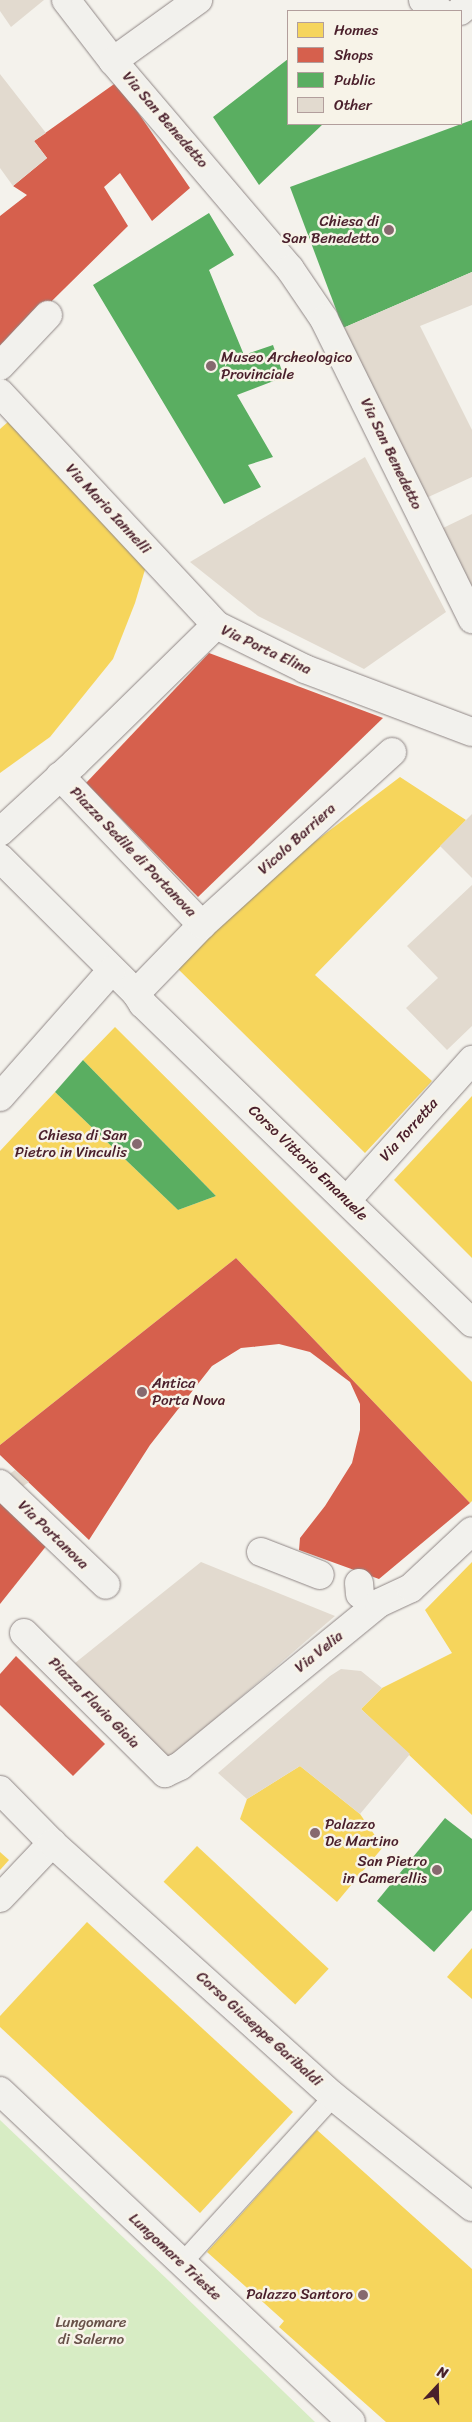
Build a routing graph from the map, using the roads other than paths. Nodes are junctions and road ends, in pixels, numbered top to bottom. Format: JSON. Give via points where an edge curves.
{"nodes":[{"id":1,"x":66,"y":0,"type":"edge"},
{"id":2,"x":198,"y":0,"type":"edge"},
{"id":3,"x":423,"y":0,"type":"edge"},
{"id":4,"x":472,"y":1,"type":"edge"},
{"id":5,"x":438,"y":10,"type":"edge"},
{"id":6,"x":461,"y":10,"type":"edge"},
{"id":7,"x":113,"y":61,"type":"junction"},
{"id":8,"x":48,"y":315,"type":"dead end"},
{"id":9,"x":0,"y":366,"type":"edge"},
{"id":10,"x":0,"y":394,"type":"edge"},
{"id":11,"x":472,"y":619,"type":"edge"},
{"id":12,"x":216,"y":625,"type":"junction"},
{"id":13,"x":472,"y":732,"type":"edge"},
{"id":14,"x":392,"y":752,"type":"dead end"},
{"id":15,"x":67,"y":769,"type":"junction"},
{"id":16,"x":0,"y":832,"type":"edge"},
{"id":17,"x":0,"y":858,"type":"edge"},
{"id":18,"x":202,"y":925,"type":"junction"},
{"id":19,"x":112,"y":970,"type":"junction"},
{"id":20,"x":140,"y":998,"type":"junction"},
{"id":21,"x":472,"y":1060,"type":"edge"},
{"id":22,"x":0,"y":1097,"type":"edge"},
{"id":23,"x":347,"y":1200,"type":"junction"},
{"id":24,"x":472,"y":1323,"type":"edge"},
{"id":25,"x":0,"y":1484,"type":"edge"},
{"id":26,"x":472,"y":1531,"type":"edge"},
{"id":27,"x":261,"y":1552,"type":"dead end"},
{"id":28,"x":320,"y":1574,"type":"dead end"},
{"id":29,"x":106,"y":1585,"type":"dead end"},
{"id":30,"x":24,"y":1634,"type":"dead end"},
{"id":31,"x":165,"y":1773,"type":"joint"},
{"id":32,"x":0,"y":1790,"type":"edge"},
{"id":33,"x":52,"y":1843,"type":"junction"},
{"id":34,"x":0,"y":1898,"type":"edge"},
{"id":35,"x":0,"y":2091,"type":"edge"},
{"id":36,"x":333,"y":2096,"type":"junction"},
{"id":37,"x":472,"y":2207,"type":"edge"},
{"id":38,"x":181,"y":2263,"type":"junction"},
{"id":39,"x":351,"y":2422,"type":"edge"}],
"edges":[{"from":1,"to":7,"type":"street","name":"Via San Benedetto"},
{"from":2,"to":7,"type":"street"},
{"from":3,"to":5,"type":"street"},
{"from":4,"to":6,"type":"street"},
{"from":7,"to":11,"type":"street","name":"Via San Benedetto","via":[[278,255],[324,319]]},
{"from":8,"to":9,"type":"street"},
{"from":10,"to":12,"type":"street","name":"Via Mario Iannelli"},
{"from":12,"to":13,"type":"street","name":"Via Porta Elina","via":[[305,669]]},
{"from":12,"to":15,"type":"street","name":"Via Porta Elina"},
{"from":14,"to":18,"type":"street","name":"Vicolo Barriera"},
{"from":15,"to":16,"type":"street","name":"Piazza Sedile di Portanova"},
{"from":15,"to":18,"type":"street","name":"Piazza Sedile di Portanova"},
{"from":17,"to":19,"type":"street"},
{"from":18,"to":20,"type":"street","name":"Piazza Sedile di Portanova"},
{"from":19,"to":20,"type":"street"},
{"from":19,"to":22,"type":"street"},
{"from":20,"to":23,"type":"street","name":"Corso Vittorio Emanuele"},
{"from":21,"to":23,"type":"street","name":"Via Torretta"},
{"from":23,"to":24,"type":"street","name":"Corso Vittorio Emanuele"},
{"from":25,"to":29,"type":"street","name":"Via Portanova"},
{"from":26,"to":31,"type":"street","name":"Via Velia","via":[[411,1588],[362,1595],[180,1766]]},
{"from":27,"to":28,"type":"street"},
{"from":30,"to":31,"type":"street","name":"Piazza Flavio Gioia"},
{"from":32,"to":33,"type":"street","name":"Corso Giuseppe Garibaldi"},
{"from":33,"to":34,"type":"street"},
{"from":33,"to":36,"type":"street","name":"Corso Giuseppe Garibaldi"},
{"from":35,"to":38,"type":"street","name":"Lungomare Trieste"},
{"from":36,"to":37,"type":"street","name":"Corso Giuseppe Garibaldi"},
{"from":36,"to":38,"type":"lane"},
{"from":38,"to":39,"type":"street","name":"Lungomare Trieste"}]}
